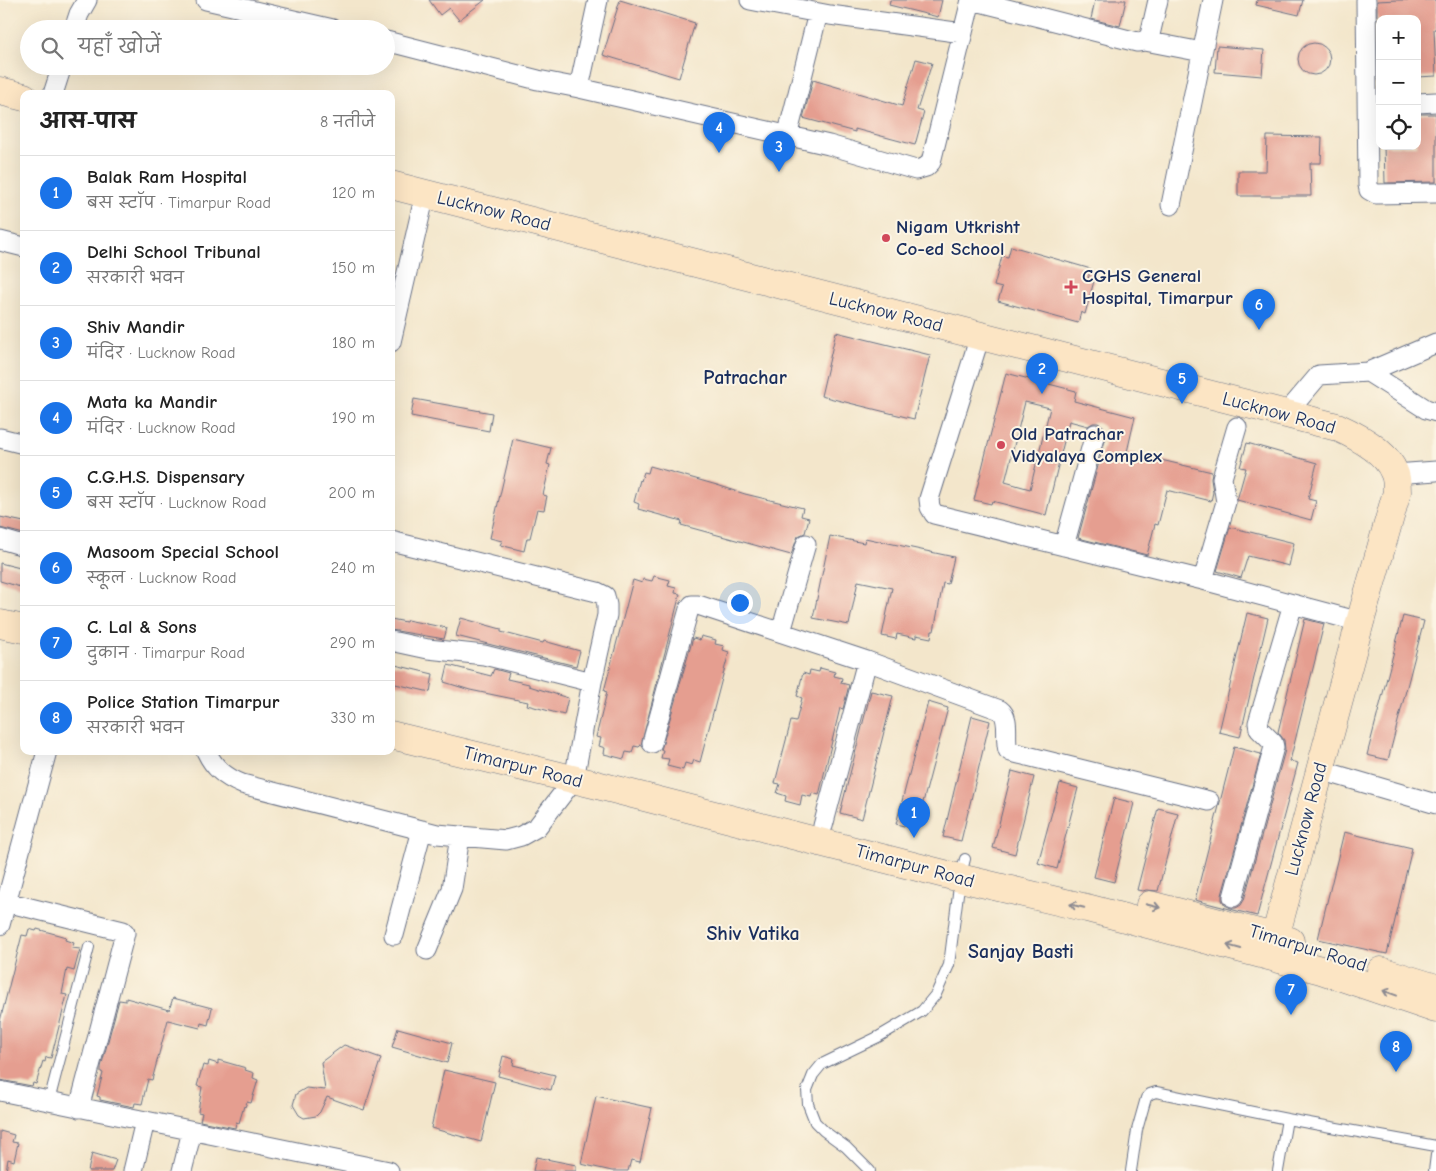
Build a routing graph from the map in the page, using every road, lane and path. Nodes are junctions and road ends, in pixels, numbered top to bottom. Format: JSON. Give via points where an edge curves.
{"nodes":[{"id":1,"x":87,"y":0,"type":"edge"},
{"id":2,"x":206,"y":0,"type":"edge"},
{"id":3,"x":598,"y":0,"type":"edge"},
{"id":4,"x":750,"y":0,"type":"edge"},
{"id":5,"x":971,"y":0,"type":"edge"},
{"id":6,"x":1158,"y":0,"type":"edge"},
{"id":7,"x":1213,"y":0,"type":"edge"},
{"id":8,"x":1366,"y":0,"type":"edge"},
{"id":9,"x":228,"y":2,"type":"edge"},
{"id":10,"x":818,"y":13,"type":"junction"},
{"id":11,"x":77,"y":20,"type":"edge"},
{"id":12,"x":298,"y":20,"type":"edge"},
{"id":13,"x":963,"y":33,"type":"junction"},
{"id":14,"x":1145,"y":40,"type":"junction"},
{"id":15,"x":395,"y":43,"type":"edge"},
{"id":16,"x":1202,"y":52,"type":"junction"},
{"id":17,"x":59,"y":75,"type":"edge"},
{"id":18,"x":579,"y":88,"type":"junction"},
{"id":19,"x":54,"y":90,"type":"edge"},
{"id":20,"x":0,"y":91,"type":"edge"},
{"id":21,"x":20,"y":96,"type":"edge"},
{"id":22,"x":1436,"y":102,"type":"edge"},
{"id":23,"x":1421,"y":103,"type":"edge"},
{"id":24,"x":1373,"y":106,"type":"edge"},
{"id":25,"x":787,"y":137,"type":"junction"},
{"id":26,"x":395,"y":186,"type":"edge"},
{"id":27,"x":1436,"y":193,"type":"edge"},
{"id":28,"x":425,"y":194,"type":"junction"},
{"id":29,"x":1171,"y":205,"type":"dead end"},
{"id":30,"x":0,"y":241,"type":"edge"},
{"id":31,"x":20,"y":246,"type":"edge"},
{"id":32,"x":398,"y":283,"type":"edge"},
{"id":33,"x":395,"y":311,"type":"edge"},
{"id":34,"x":980,"y":336,"type":"junction"},
{"id":35,"x":1436,"y":343,"type":"edge"},
{"id":36,"x":1368,"y":372,"type":"junction"},
{"id":37,"x":1436,"y":412,"type":"edge"},
{"id":38,"x":1286,"y":414,"type":"junction"},
{"id":39,"x":1237,"y":427,"type":"dead end"},
{"id":40,"x":1095,"y":434,"type":"dead end"},
{"id":41,"x":0,"y":438,"type":"edge"},
{"id":42,"x":20,"y":443,"type":"edge"},
{"id":43,"x":1436,"y":471,"type":"edge"},
{"id":44,"x":1395,"y":474,"type":"junction"},
{"id":45,"x":0,"y":540,"type":"edge"},
{"id":46,"x":395,"y":542,"type":"edge"},
{"id":47,"x":806,"y":544,"type":"dead end"},
{"id":48,"x":20,"y":545,"type":"edge"},
{"id":49,"x":1064,"y":546,"type":"junction"},
{"id":50,"x":1203,"y":580,"type":"junction"},
{"id":51,"x":1292,"y":604,"type":"junction"},
{"id":52,"x":1360,"y":622,"type":"junction"},
{"id":53,"x":0,"y":624,"type":"edge"},
{"id":54,"x":20,"y":628,"type":"edge"},
{"id":55,"x":781,"y":632,"type":"junction"},
{"id":56,"x":0,"y":640,"type":"edge"},
{"id":57,"x":395,"y":642,"type":"edge"},
{"id":58,"x":20,"y":645,"type":"edge"},
{"id":59,"x":867,"y":660,"type":"junction"},
{"id":60,"x":592,"y":682,"type":"junction"},
{"id":61,"x":395,"y":721,"type":"edge"},
{"id":62,"x":395,"y":736,"type":"edge"},
{"id":63,"x":652,"y":743,"type":"dead end"},
{"id":64,"x":46,"y":755,"type":"edge"},
{"id":65,"x":208,"y":755,"type":"edge"},
{"id":66,"x":1320,"y":770,"type":"junction"},
{"id":67,"x":575,"y":772,"type":"junction"},
{"id":68,"x":1209,"y":802,"type":"dead end"},
{"id":69,"x":1436,"y":804,"type":"edge"},
{"id":70,"x":823,"y":826,"type":"junction"},
{"id":71,"x":422,"y":830,"type":"junction"},
{"id":72,"x":460,"y":836,"type":"junction"},
{"id":73,"x":963,"y":869,"type":"junction"},
{"id":74,"x":1233,"y":897,"type":"dead end"},
{"id":75,"x":6,"y":902,"type":"junction"},
{"id":76,"x":0,"y":925,"type":"edge"},
{"id":77,"x":394,"y":935,"type":"dead end"},
{"id":78,"x":1272,"y":946,"type":"junction"},
{"id":79,"x":90,"y":947,"type":"dead end"},
{"id":80,"x":427,"y":950,"type":"dead end"},
{"id":81,"x":1436,"y":988,"type":"edge"},
{"id":82,"x":1436,"y":1009,"type":"edge"},
{"id":83,"x":0,"y":1091,"type":"edge"},
{"id":84,"x":49,"y":1101,"type":"junction"},
{"id":85,"x":79,"y":1108,"type":"junction"},
{"id":86,"x":1287,"y":1119,"type":"junction"},
{"id":87,"x":145,"y":1121,"type":"junction"},
{"id":88,"x":192,"y":1131,"type":"junction"},
{"id":89,"x":1436,"y":1146,"type":"edge"},
{"id":90,"x":1436,"y":1155,"type":"edge"},
{"id":91,"x":353,"y":1168,"type":"edge"},
{"id":92,"x":133,"y":1171,"type":"edge"},
{"id":93,"x":182,"y":1171,"type":"edge"},
{"id":94,"x":389,"y":1171,"type":"edge"},
{"id":95,"x":870,"y":1171,"type":"edge"},
{"id":96,"x":1132,"y":1171,"type":"edge"},
{"id":97,"x":1278,"y":1171,"type":"edge"},
{"id":98,"x":1434,"y":1171,"type":"edge"}],
"edges":[{"from":1,"to":11,"type":"street"},
{"from":2,"to":9,"type":"street"},
{"from":3,"to":18,"type":"street"},
{"from":4,"to":10,"type":"street"},
{"from":5,"to":13,"type":"street"},
{"from":5,"to":14,"type":"street","via":[[1137,42]]},
{"from":6,"to":14,"type":"street","via":[[1150,35]]},
{"from":7,"to":16,"type":"street"},
{"from":8,"to":24,"type":"street"},
{"from":9,"to":12,"type":"street"},
{"from":10,"to":13,"type":"street"},
{"from":10,"to":25,"type":"street"},
{"from":13,"to":25,"type":"street","via":[[931,162],[926,167],[916,170],[829,145]]},
{"from":14,"to":16,"type":"street"},
{"from":15,"to":18,"type":"street"},
{"from":16,"to":29,"type":"street"},
{"from":17,"to":19,"type":"street"},
{"from":18,"to":25,"type":"street"},
{"from":20,"to":21,"type":"street"},
{"from":22,"to":23,"type":"street"},
{"from":24,"to":27,"type":"street","via":[[1369,190],[1376,194]]},
{"from":26,"to":28,"type":"street","name":"Lucknow Road"},
{"from":28,"to":32,"type":"street"},
{"from":28,"to":34,"type":"street","name":"Lucknow Road"},
{"from":30,"to":31,"type":"street"},
{"from":32,"to":33,"type":"street"},
{"from":34,"to":38,"type":"street","name":"Lucknow Road"},
{"from":34,"to":49,"type":"street","via":[[929,499],[930,508],[934,514]]},
{"from":35,"to":36,"type":"street"},
{"from":36,"to":37,"type":"street"},
{"from":36,"to":38,"type":"street","via":[[1319,375]]},
{"from":38,"to":44,"type":"street","name":"Lucknow Road","via":[[1356,435],[1388,460]]},
{"from":39,"to":50,"type":"street","via":[[1222,478],[1226,502]]},
{"from":40,"to":49,"type":"street"},
{"from":41,"to":42,"type":"street"},
{"from":43,"to":44,"type":"street"},
{"from":44,"to":52,"type":"street","name":"Lucknow Road","via":[[1397,492]]},
{"from":45,"to":48,"type":"street"},
{"from":46,"to":60,"type":"street","via":[[605,596],[607,615]]},
{"from":47,"to":55,"type":"street"},
{"from":49,"to":50,"type":"street"},
{"from":50,"to":51,"type":"street"},
{"from":51,"to":52,"type":"street"},
{"from":51,"to":74,"type":"street","via":[[1258,723],[1274,747]]},
{"from":52,"to":66,"type":"street","name":"Lucknow Road"},
{"from":53,"to":54,"type":"street"},
{"from":55,"to":59,"type":"street"},
{"from":55,"to":63,"type":"street","via":[[698,605],[692,606]]},
{"from":56,"to":58,"type":"street"},
{"from":57,"to":60,"type":"street","via":[[484,656]]},
{"from":59,"to":68,"type":"street","via":[[1000,710],[1005,717],[1006,744],[1011,752]]},
{"from":59,"to":70,"type":"street"},
{"from":60,"to":67,"type":"street"},
{"from":61,"to":67,"type":"street","name":"Timarpur Road"},
{"from":62,"to":67,"type":"street","name":"Timarpur Road"},
{"from":64,"to":75,"type":"street"},
{"from":65,"to":71,"type":"street","via":[[222,774],[242,784]]},
{"from":66,"to":69,"type":"street"},
{"from":66,"to":78,"type":"street","name":"Lucknow Road"},
{"from":67,"to":70,"type":"street","name":"Timarpur Road"},
{"from":67,"to":72,"type":"street","via":[[537,826],[521,836],[506,840]]},
{"from":67,"to":73,"type":"street","name":"Timarpur Road"},
{"from":70,"to":73,"type":"street","name":"Timarpur Road"},
{"from":71,"to":72,"type":"street"},
{"from":71,"to":77,"type":"street"},
{"from":72,"to":80,"type":"street","via":[[452,889]]},
{"from":73,"to":78,"type":"street","name":"Timarpur Road"},
{"from":73,"to":95,"type":"lane","via":[[950,965],[936,994],[922,1010],[878,1037],[822,1064],[807,1090],[815,1122]]},
{"from":75,"to":76,"type":"street"},
{"from":75,"to":85,"type":"street","via":[[123,930],[125,934]]},
{"from":78,"to":81,"type":"street","name":"Timarpur Road"},
{"from":82,"to":78,"type":"street","name":"Timarpur Road","one_way":true,"via":[[1339,975]]},
{"from":79,"to":84,"type":"lane"},
{"from":83,"to":84,"type":"street"},
{"from":84,"to":85,"type":"street"},
{"from":85,"to":87,"type":"street"},
{"from":86,"to":89,"type":"lane"},
{"from":86,"to":96,"type":"lane","via":[[1156,1092],[1150,1094],[1137,1130]]},
{"from":86,"to":97,"type":"lane"},
{"from":87,"to":88,"type":"street"},
{"from":87,"to":92,"type":"street"},
{"from":88,"to":91,"type":"street"},
{"from":88,"to":93,"type":"street"},
{"from":90,"to":98,"type":"lane"},
{"from":91,"to":94,"type":"street"}]}
